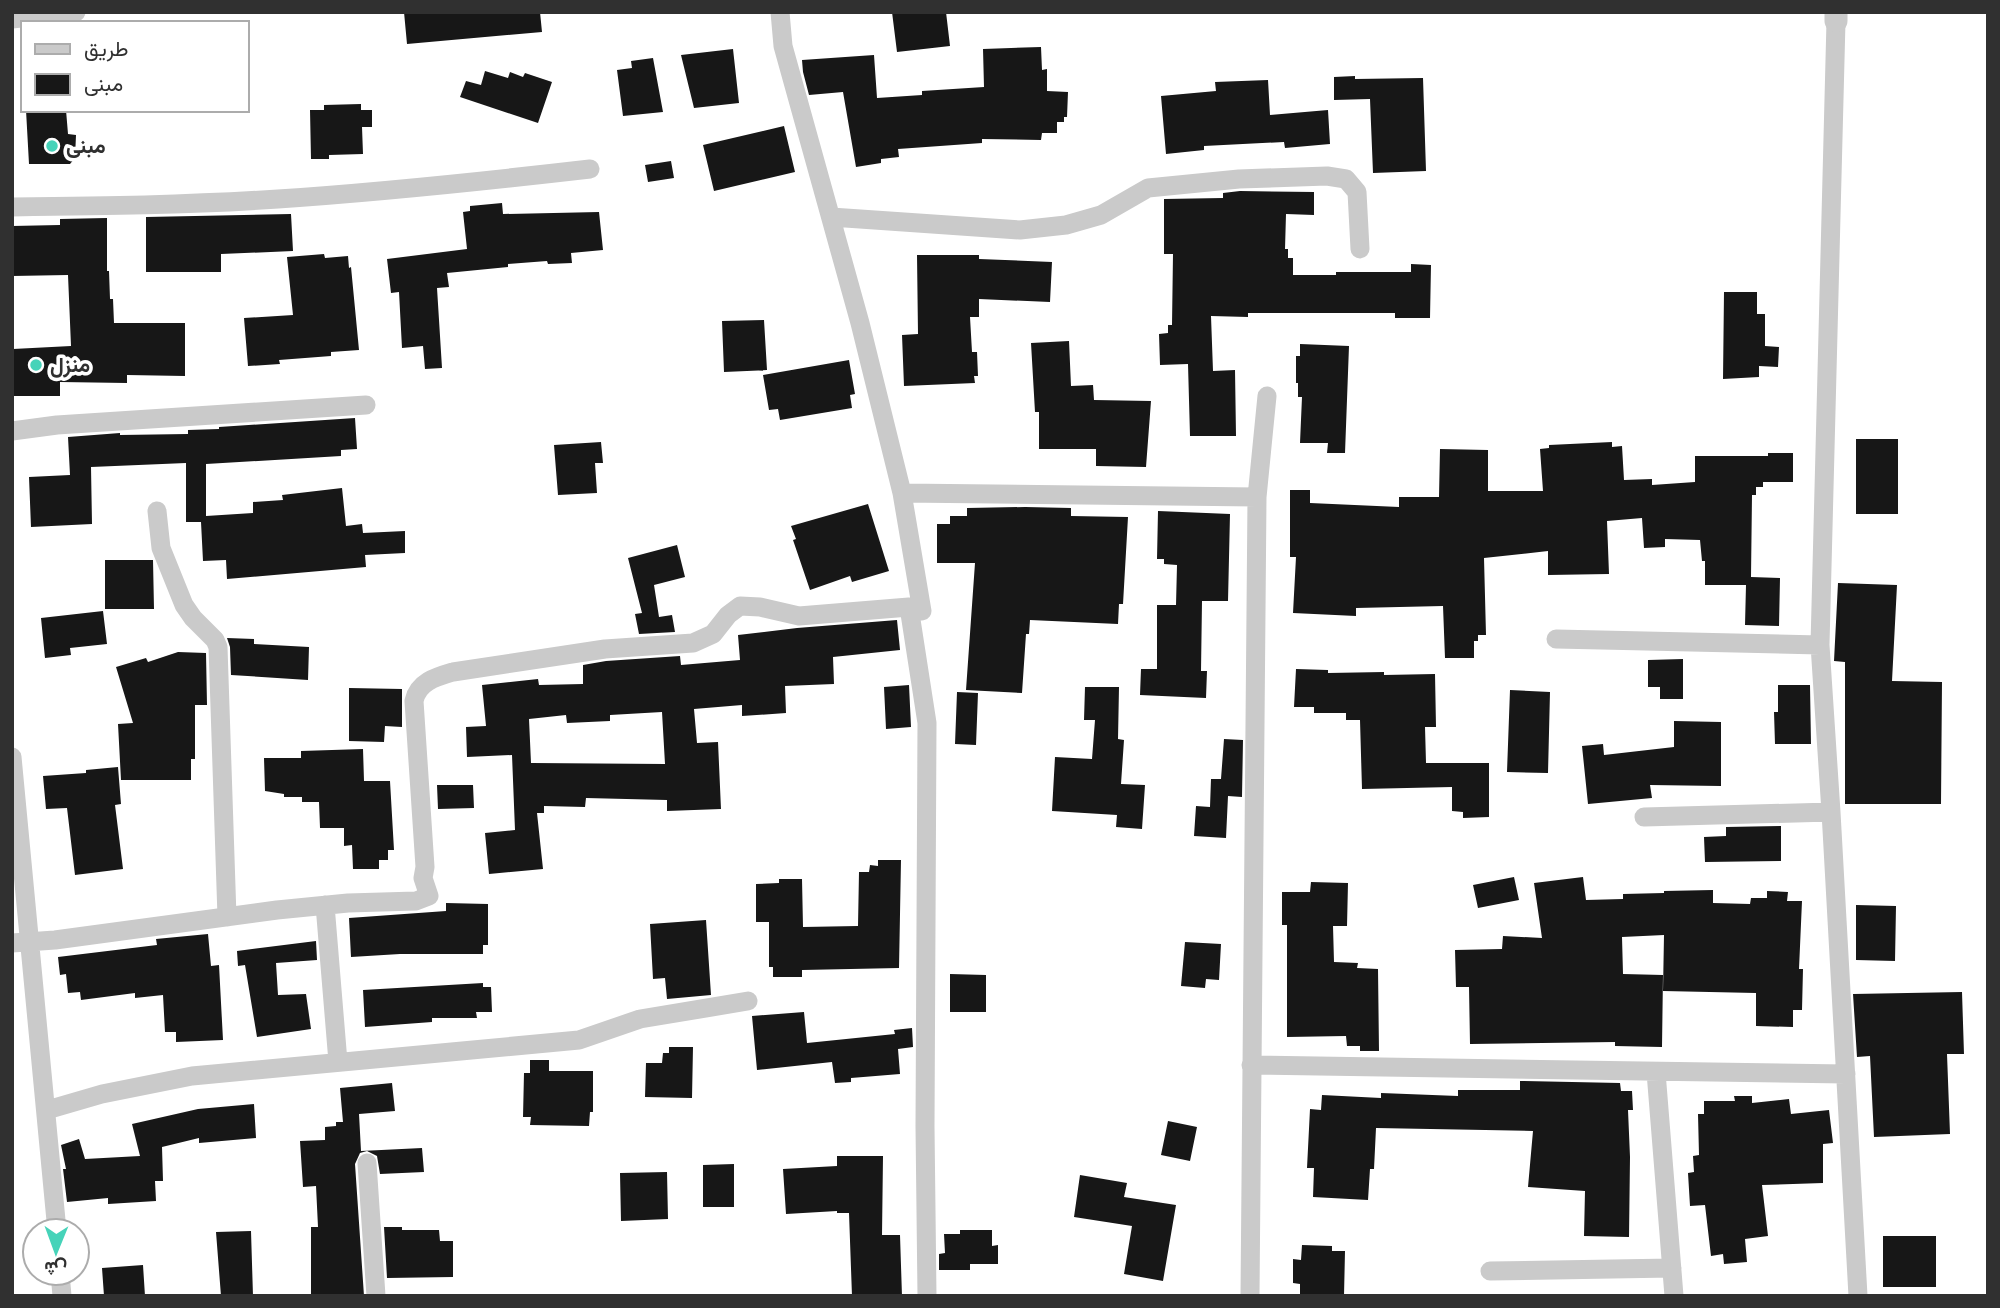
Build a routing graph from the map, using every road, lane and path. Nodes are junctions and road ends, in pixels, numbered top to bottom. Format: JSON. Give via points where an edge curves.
{"nodes":[{"id":1,"x":76,"y":12,"type":"edge"},
{"id":2,"x":780,"y":12,"type":"edge"},
{"id":3,"x":1836,"y":17,"type":"edge"},
{"id":4,"x":12,"y":19,"type":"edge"},
{"id":5,"x":590,"y":169,"type":"dead end"},
{"id":6,"x":12,"y":207,"type":"edge"},
{"id":7,"x":831,"y":217,"type":"junction"},
{"id":8,"x":1360,"y":249,"type":"dead end"},
{"id":9,"x":1267,"y":396,"type":"dead end"},
{"id":10,"x":366,"y":405,"type":"dead end"},
{"id":11,"x":12,"y":431,"type":"edge"},
{"id":12,"x":902,"y":493,"type":"junction"},
{"id":13,"x":1257,"y":497,"type":"junction"},
{"id":14,"x":157,"y":511,"type":"dead end"},
{"id":15,"x":909,"y":607,"type":"junction"},
{"id":16,"x":1556,"y":639,"type":"dead end"},
{"id":17,"x":1820,"y":645,"type":"junction"},
{"id":18,"x":12,"y":757,"type":"edge"},
{"id":19,"x":1831,"y":812,"type":"junction"},
{"id":20,"x":1644,"y":817,"type":"dead end"},
{"id":21,"x":325,"y":905,"type":"junction"},
{"id":22,"x":227,"y":917,"type":"junction"},
{"id":23,"x":21,"y":943,"type":"edge"},
{"id":24,"x":748,"y":1002,"type":"dead end"},
{"id":25,"x":338,"y":1062,"type":"junction"},
{"id":26,"x":1251,"y":1065,"type":"junction"},
{"id":27,"x":1656,"y":1072,"type":"junction"},
{"id":28,"x":1846,"y":1074,"type":"junction"},
{"id":29,"x":47,"y":1110,"type":"junction"},
{"id":30,"x":367,"y":1163,"type":"dead end"},
{"id":31,"x":56,"y":1217,"type":"edge"},
{"id":32,"x":1672,"y":1268,"type":"junction"},
{"id":33,"x":1489,"y":1271,"type":"dead end"},
{"id":34,"x":376,"y":1296,"type":"edge"},
{"id":35,"x":927,"y":1296,"type":"edge"},
{"id":36,"x":1250,"y":1296,"type":"edge"},
{"id":37,"x":1674,"y":1296,"type":"edge"},
{"id":38,"x":1858,"y":1296,"type":"edge"}],
"edges":[{"from":1,"to":4,"type":"street"},
{"from":2,"to":7,"type":"street","via":[[783,47]]},
{"from":3,"to":17,"type":"street"},
{"from":5,"to":6,"type":"street","via":[[277,199]]},
{"from":7,"to":8,"type":"street","via":[[1020,230],[1066,226],[1101,215],[1148,188],[1327,176],[1346,179],[1357,192]]},
{"from":7,"to":12,"type":"street"},
{"from":9,"to":13,"type":"street"},
{"from":10,"to":11,"type":"street"},
{"from":12,"to":13,"type":"street"},
{"from":12,"to":15,"type":"street","via":[[922,611]]},
{"from":13,"to":26,"type":"street"},
{"from":14,"to":22,"type":"street","via":[[161,548],[184,605],[218,647]]},
{"from":15,"to":21,"type":"street","via":[[799,616],[740,606],[713,634],[693,643],[605,649],[433,678],[416,692],[414,701],[423,878],[429,896],[416,901]]},
{"from":15,"to":35,"type":"street","via":[[926,723]]},
{"from":16,"to":17,"type":"street"},
{"from":17,"to":19,"type":"street"},
{"from":18,"to":23,"type":"street"},
{"from":19,"to":20,"type":"street"},
{"from":19,"to":28,"type":"street"},
{"from":21,"to":22,"type":"street"},
{"from":21,"to":25,"type":"street"},
{"from":22,"to":23,"type":"street"},
{"from":23,"to":29,"type":"street"},
{"from":24,"to":25,"type":"street","via":[[640,1019],[579,1040]]},
{"from":25,"to":29,"type":"street","via":[[192,1076]]},
{"from":26,"to":27,"type":"street"},
{"from":26,"to":36,"type":"street"},
{"from":27,"to":28,"type":"street"},
{"from":27,"to":32,"type":"street"},
{"from":28,"to":38,"type":"street"},
{"from":29,"to":31,"type":"street"},
{"from":30,"to":34,"type":"street"},
{"from":32,"to":33,"type":"street"},
{"from":32,"to":37,"type":"street"}]}
